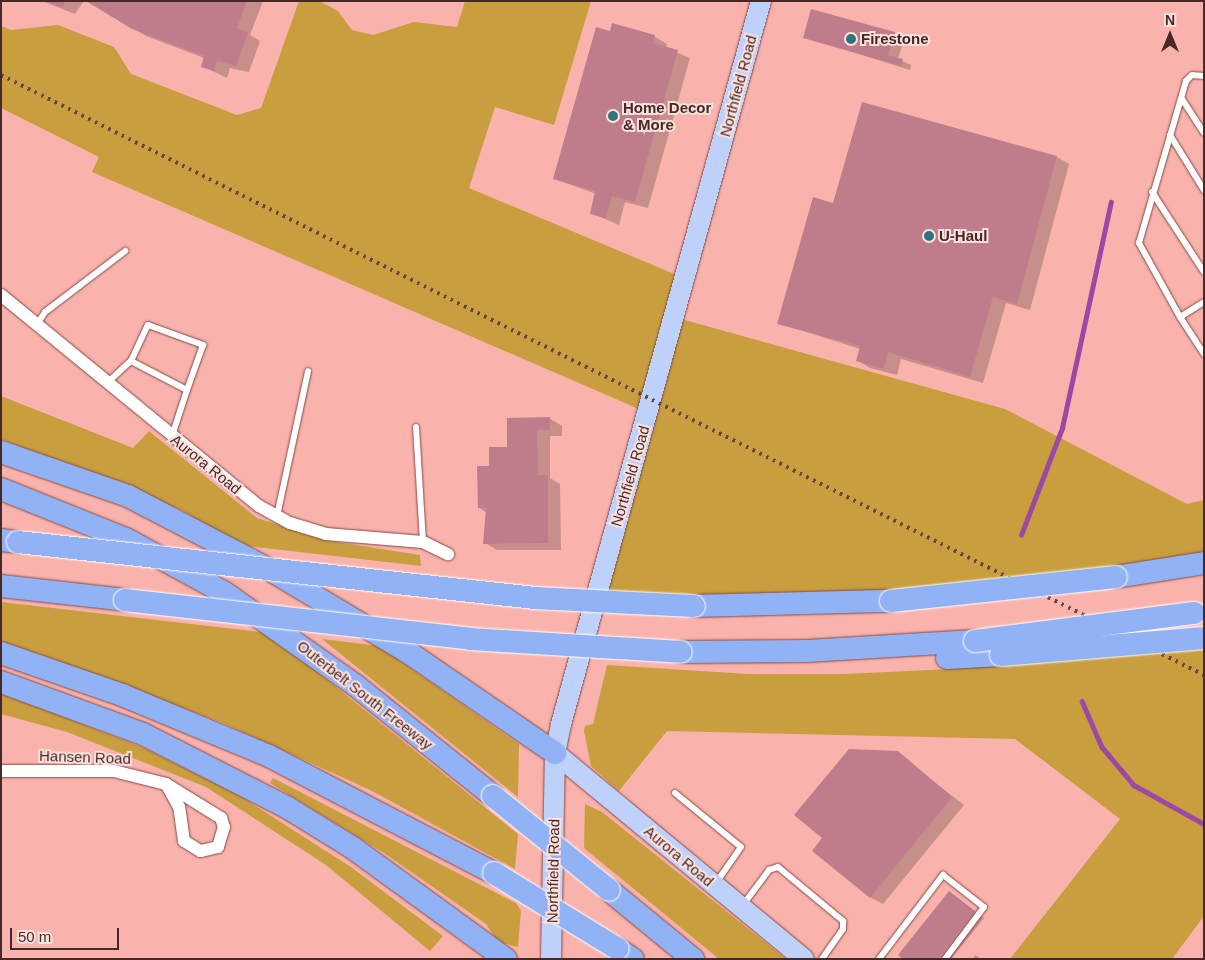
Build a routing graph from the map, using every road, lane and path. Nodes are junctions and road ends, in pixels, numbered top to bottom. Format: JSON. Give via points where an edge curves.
{"nodes":[{"id":1,"x":761,"y":1,"type":"edge"},
{"id":2,"x":1204,"y":76,"type":"edge"},
{"id":3,"x":1182,"y":99,"type":"junction"},
{"id":4,"x":1204,"y":133,"type":"edge"},
{"id":5,"x":1170,"y":135,"type":"junction"},
{"id":6,"x":1204,"y":190,"type":"edge"},
{"id":7,"x":1152,"y":192,"type":"junction"},
{"id":8,"x":125,"y":251,"type":"dead end"},
{"id":9,"x":1204,"y":272,"type":"edge"},
{"id":10,"x":1,"y":295,"type":"edge"},
{"id":11,"x":1204,"y":302,"type":"edge"},
{"id":12,"x":1180,"y":317,"type":"junction"},
{"id":13,"x":37,"y":324,"type":"junction"},
{"id":14,"x":1204,"y":354,"type":"edge"},
{"id":15,"x":131,"y":361,"type":"junction"},
{"id":16,"x":308,"y":371,"type":"dead end"},
{"id":17,"x":107,"y":383,"type":"junction"},
{"id":18,"x":187,"y":390,"type":"junction"},
{"id":19,"x":416,"y":427,"type":"dead end"},
{"id":20,"x":171,"y":437,"type":"junction"},
{"id":21,"x":1,"y":452,"type":"edge"},
{"id":22,"x":1,"y":490,"type":"edge"},
{"id":23,"x":277,"y":516,"type":"junction"},
{"id":24,"x":10,"y":541,"type":"edge"},
{"id":25,"x":423,"y":542,"type":"junction"},
{"id":26,"x":448,"y":554,"type":"dead end"},
{"id":27,"x":1204,"y":563,"type":"edge"},
{"id":28,"x":1,"y":586,"type":"edge"},
{"id":29,"x":1199,"y":612,"type":"edge"},
{"id":30,"x":1204,"y":638,"type":"edge"},
{"id":31,"x":882,"y":648,"type":"junction"},
{"id":32,"x":1,"y":653,"type":"edge"},
{"id":33,"x":1,"y":682,"type":"edge"},
{"id":34,"x":555,"y":753,"type":"junction"},
{"id":35,"x":1,"y":771,"type":"edge"},
{"id":36,"x":166,"y":784,"type":"junction"},
{"id":37,"x":675,"y":793,"type":"dead end"},
{"id":38,"x":714,"y":886,"type":"junction"},
{"id":39,"x":741,"y":908,"type":"junction"},
{"id":40,"x":625,"y":954,"type":"edge"},
{"id":41,"x":506,"y":959,"type":"edge"},
{"id":42,"x":551,"y":959,"type":"edge"},
{"id":43,"x":693,"y":959,"type":"edge"},
{"id":44,"x":804,"y":959,"type":"edge"},
{"id":45,"x":822,"y":959,"type":"edge"},
{"id":46,"x":879,"y":959,"type":"edge"},
{"id":47,"x":945,"y":959,"type":"edge"}],
"edges":[{"from":1,"to":34,"type":"main road","name":"Northfield Road"},
{"from":2,"to":3,"type":"lane","via":[[1192,75]]},
{"from":3,"to":4,"type":"lane"},
{"from":3,"to":5,"type":"lane"},
{"from":5,"to":6,"type":"lane"},
{"from":5,"to":7,"type":"lane"},
{"from":7,"to":9,"type":"lane"},
{"from":7,"to":12,"type":"lane","via":[[1143,223],[1141,252]]},
{"from":8,"to":13,"type":"lane","via":[[45,312]]},
{"from":10,"to":13,"type":"street","name":"Aurora Road"},
{"from":11,"to":12,"type":"lane"},
{"from":12,"to":14,"type":"lane"},
{"from":13,"to":17,"type":"street","name":"Aurora Road"},
{"from":15,"to":17,"type":"lane"},
{"from":15,"to":18,"type":"lane"},
{"from":15,"to":18,"type":"lane","via":[[148,325],[203,345]]},
{"from":16,"to":23,"type":"lane"},
{"from":17,"to":20,"type":"street","name":"Aurora Road"},
{"from":18,"to":20,"type":"lane"},
{"from":19,"to":25,"type":"lane"},
{"from":20,"to":23,"type":"street","name":"Aurora Road","via":[[225,481]]},
{"from":21,"to":34,"type":"highway","via":[[128,496],[257,563],[411,654]]},
{"from":22,"to":43,"type":"highway","name":"Outerbelt South Freeway","bridge":true,"via":[[126,539],[225,593],[340,674]]},
{"from":23,"to":25,"type":"street","name":"Aurora Road","via":[[326,534]]},
{"from":24,"to":27,"type":"highway","bridge":true,"via":[[535,598],[694,606],[891,601],[1116,577]]},
{"from":25,"to":26,"type":"street","name":"Aurora Road"},
{"from":28,"to":31,"type":"highway","bridge":true,"via":[[470,639],[681,652]]},
{"from":29,"to":31,"type":"highway","bridge":true,"via":[[974,641]]},
{"from":30,"to":31,"type":"highway","bridge":true,"via":[[951,659]]},
{"from":32,"to":40,"type":"highway","bridge":true,"via":[[122,695],[269,756],[494,873]]},
{"from":33,"to":41,"type":"highway","via":[[143,734],[288,808],[353,848]]},
{"from":34,"to":38,"type":"main road","name":"Aurora Road"},
{"from":34,"to":42,"type":"main road","name":"Northfield Road"},
{"from":35,"to":36,"type":"street","name":"Hansen Road","via":[[114,771]]},
{"from":36,"to":36,"type":"street","name":"Hansen Road","via":[[221,818],[224,828],[218,846],[200,851],[184,841],[179,807]]},
{"from":37,"to":38,"type":"lane","via":[[741,846]]},
{"from":38,"to":39,"type":"main road","name":"Aurora Road"},
{"from":39,"to":44,"type":"main road","name":"Aurora Road"},
{"from":39,"to":45,"type":"lane","via":[[769,870],[778,867],[843,921],[843,929]]},
{"from":46,"to":47,"type":"lane","via":[[942,875],[984,908]]}]}
